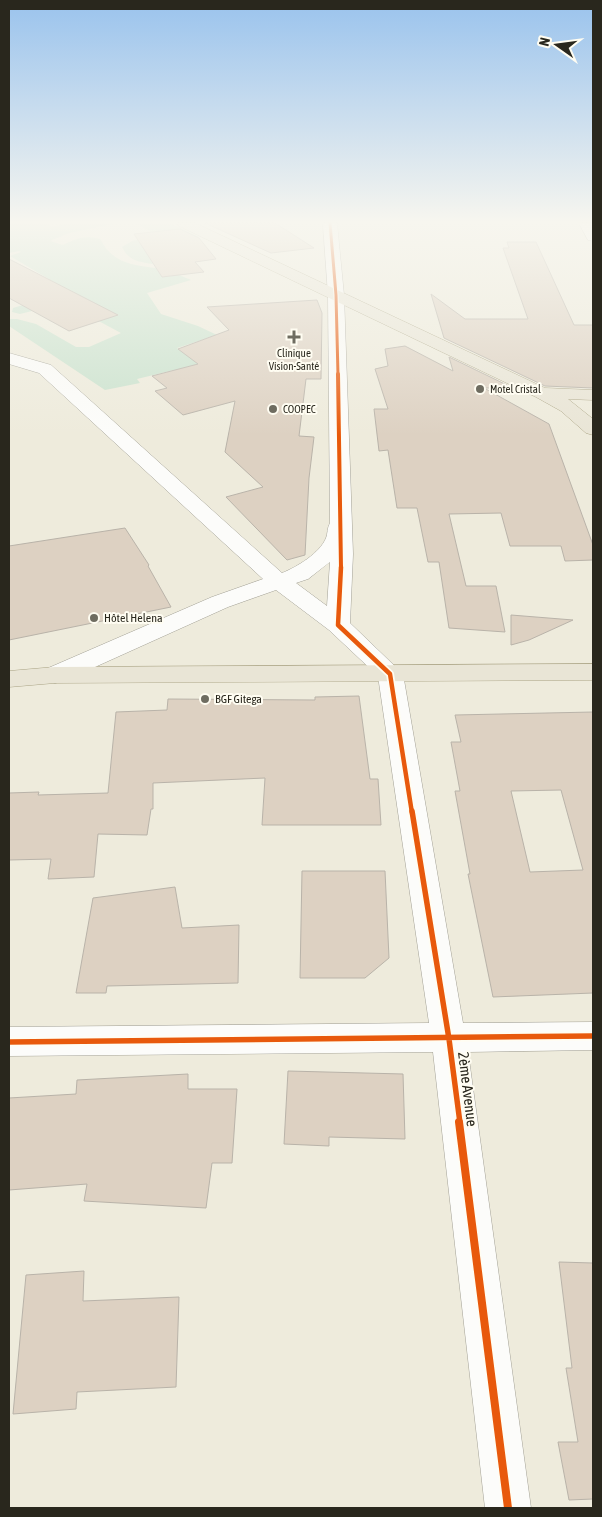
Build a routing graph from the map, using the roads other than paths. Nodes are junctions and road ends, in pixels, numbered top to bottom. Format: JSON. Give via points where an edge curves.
{"nodes":[{"id":1,"x":336,"y":295,"type":"joint"},
{"id":2,"x":9,"y":345,"type":"edge"},
{"id":3,"x":9,"y":358,"type":"edge"},
{"id":4,"x":45,"y":368,"type":"junction"},
{"id":5,"x":542,"y":393,"type":"junction"},
{"id":6,"x":593,"y":395,"type":"edge"},
{"id":7,"x":593,"y":429,"type":"edge"},
{"id":8,"x":340,"y":519,"type":"junction"},
{"id":9,"x":277,"y":580,"type":"junction"},
{"id":10,"x":338,"y":625,"type":"junction"},
{"id":11,"x":593,"y":672,"type":"edge"},
{"id":12,"x":55,"y":674,"type":"junction"},
{"id":13,"x":390,"y":674,"type":"junction"},
{"id":14,"x":9,"y":679,"type":"edge"},
{"id":15,"x":593,"y":1036,"type":"edge"},
{"id":16,"x":449,"y":1039,"type":"junction"},
{"id":17,"x":9,"y":1042,"type":"edge"},
{"id":18,"x":508,"y":1508,"type":"edge"}],
"edges":[{"from":1,"to":5,"type":"main road"},
{"from":1,"to":8,"type":"street"},
{"from":2,"to":4,"type":"street"},
{"from":3,"to":4,"type":"street"},
{"from":4,"to":9,"type":"street"},
{"from":5,"to":6,"type":"main road"},
{"from":5,"to":7,"type":"main road","via":[[568,407]]},
{"from":8,"to":9,"type":"street","via":[[337,538],[326,554],[300,574]]},
{"from":8,"to":10,"type":"street","via":[[342,554]]},
{"from":9,"to":10,"type":"street"},
{"from":9,"to":12,"type":"street"},
{"from":10,"to":13,"type":"street"},
{"from":11,"to":13,"type":"main road"},
{"from":12,"to":13,"type":"main road"},
{"from":12,"to":14,"type":"main road"},
{"from":13,"to":16,"type":"street","name":"2ème Avenue"},
{"from":15,"to":16,"type":"street"},
{"from":16,"to":17,"type":"street"},
{"from":16,"to":18,"type":"street","name":"2ème Avenue"}]}
